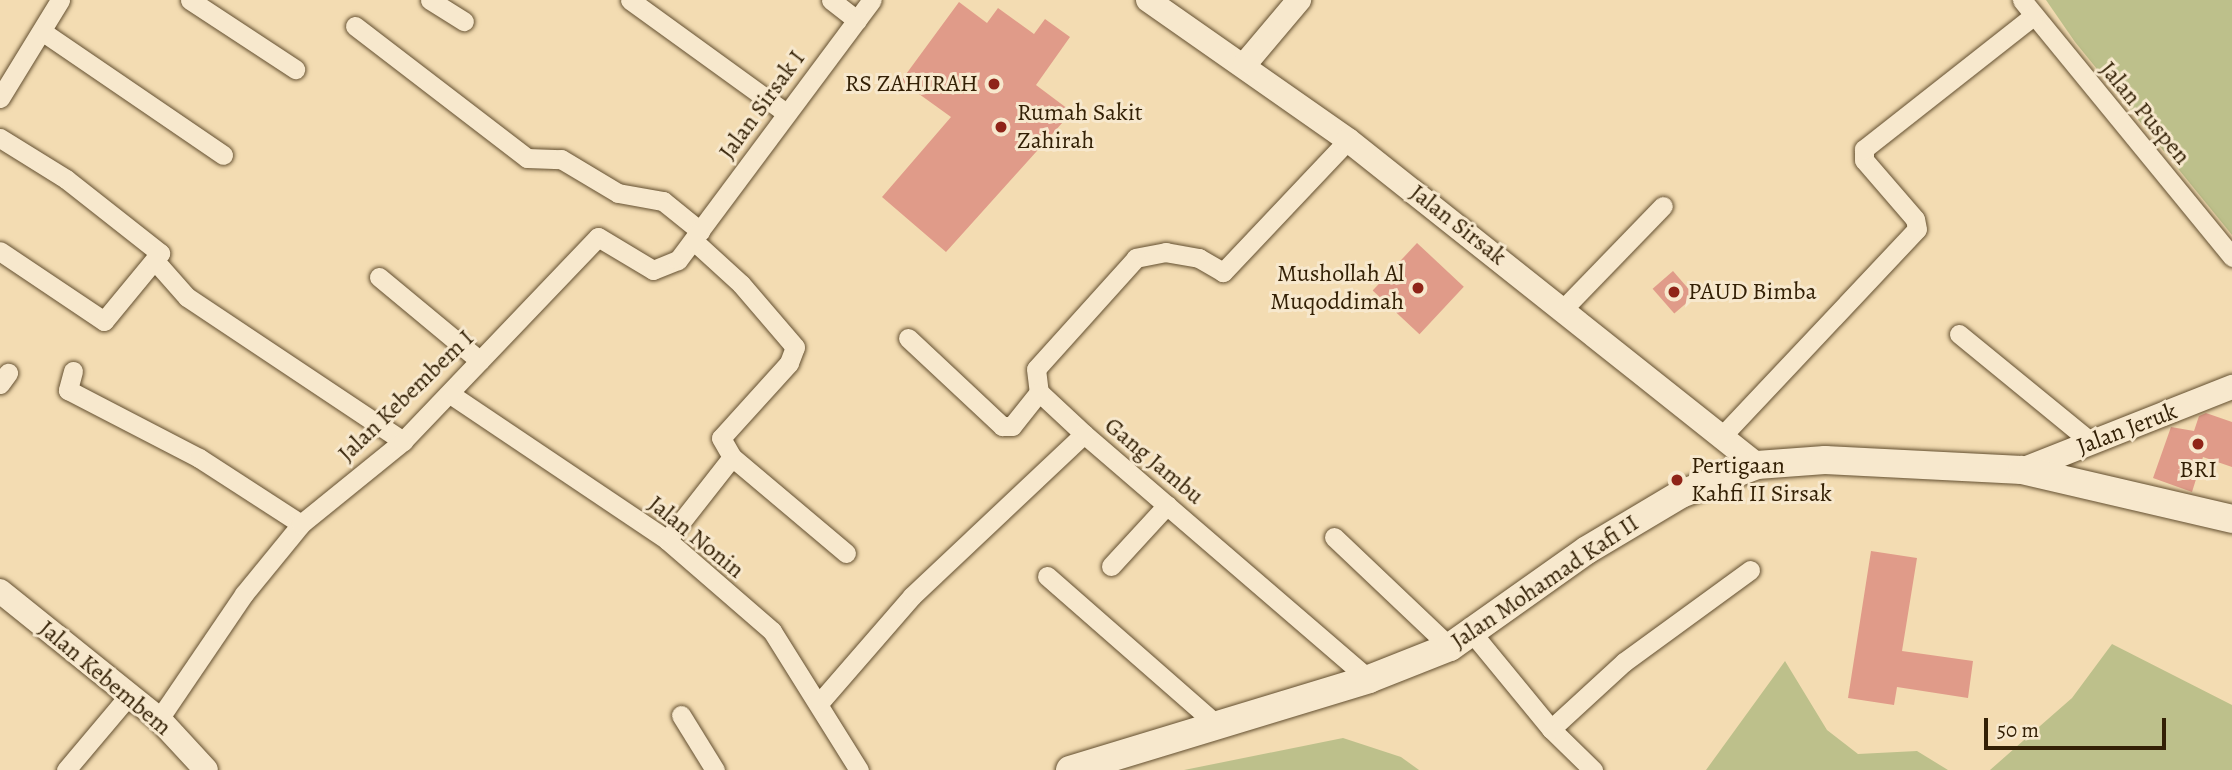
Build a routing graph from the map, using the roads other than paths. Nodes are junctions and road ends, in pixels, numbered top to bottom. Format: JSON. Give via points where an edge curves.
{"nodes":[{"id":1,"x":60,"y":0,"type":"edge"},
{"id":2,"x":190,"y":0,"type":"edge"},
{"id":3,"x":430,"y":0,"type":"edge"},
{"id":4,"x":630,"y":0,"type":"edge"},
{"id":5,"x":831,"y":0,"type":"edge"},
{"id":6,"x":872,"y":0,"type":"edge"},
{"id":7,"x":1148,"y":0,"type":"edge"},
{"id":8,"x":1299,"y":0,"type":"edge"},
{"id":9,"x":2027,"y":8,"type":"edge"},
{"id":10,"x":857,"y":20,"type":"junction"},
{"id":11,"x":464,"y":21,"type":"dead end"},
{"id":12,"x":355,"y":26,"type":"dead end"},
{"id":13,"x":43,"y":32,"type":"junction"},
{"id":14,"x":1245,"y":64,"type":"junction"},
{"id":15,"x":295,"y":69,"type":"dead end"},
{"id":16,"x":3,"y":89,"type":"edge"},
{"id":17,"x":786,"y":113,"type":"junction"},
{"id":18,"x":0,"y":138,"type":"edge"},
{"id":19,"x":1348,"y":140,"type":"junction"},
{"id":20,"x":223,"y":155,"type":"dead end"},
{"id":21,"x":1663,"y":206,"type":"dead end"},
{"id":22,"x":698,"y":236,"type":"junction"},
{"id":23,"x":0,"y":251,"type":"edge"},
{"id":24,"x":2232,"y":257,"type":"edge"},
{"id":25,"x":156,"y":262,"type":"junction"},
{"id":26,"x":379,"y":277,"type":"dead end"},
{"id":27,"x":1564,"y":308,"type":"junction"},
{"id":28,"x":1959,"y":334,"type":"dead end"},
{"id":29,"x":908,"y":338,"type":"dead end"},
{"id":30,"x":480,"y":361,"type":"junction"},
{"id":31,"x":73,"y":371,"type":"dead end"},
{"id":32,"x":2232,"y":387,"type":"edge"},
{"id":33,"x":1039,"y":392,"type":"junction"},
{"id":34,"x":450,"y":394,"type":"junction"},
{"id":35,"x":1084,"y":434,"type":"junction"},
{"id":36,"x":1722,"y":436,"type":"junction"},
{"id":37,"x":403,"y":441,"type":"junction"},
{"id":38,"x":2092,"y":443,"type":"junction"},
{"id":39,"x":732,"y":457,"type":"junction"},
{"id":40,"x":1757,"y":465,"type":"junction"},
{"id":41,"x":2022,"y":470,"type":"junction"},
{"id":42,"x":1167,"y":505,"type":"junction"},
{"id":43,"x":2232,"y":519,"type":"edge"},
{"id":44,"x":301,"y":524,"type":"junction"},
{"id":45,"x":1334,"y":537,"type":"dead end"},
{"id":46,"x":667,"y":540,"type":"junction"},
{"id":47,"x":846,"y":553,"type":"dead end"},
{"id":48,"x":1111,"y":566,"type":"dead end"},
{"id":49,"x":1750,"y":570,"type":"dead end"},
{"id":50,"x":1047,"y":576,"type":"dead end"},
{"id":51,"x":0,"y":591,"type":"edge"},
{"id":52,"x":1462,"y":640,"type":"junction"},
{"id":53,"x":1369,"y":679,"type":"junction"},
{"id":54,"x":130,"y":694,"type":"junction"},
{"id":55,"x":820,"y":702,"type":"junction"},
{"id":56,"x":681,"y":715,"type":"dead end"},
{"id":57,"x":159,"y":719,"type":"junction"},
{"id":58,"x":1217,"y":725,"type":"junction"},
{"id":59,"x":1551,"y":729,"type":"junction"},
{"id":60,"x":66,"y":770,"type":"edge"},
{"id":61,"x":206,"y":770,"type":"edge"},
{"id":62,"x":715,"y":770,"type":"edge"},
{"id":63,"x":859,"y":770,"type":"edge"},
{"id":64,"x":1070,"y":770,"type":"edge"},
{"id":65,"x":1593,"y":770,"type":"edge"}],
"edges":[{"from":1,"to":13,"type":"street"},
{"from":2,"to":15,"type":"street"},
{"from":3,"to":11,"type":"street"},
{"from":4,"to":17,"type":"street"},
{"from":5,"to":10,"type":"street"},
{"from":6,"to":10,"type":"street","name":"Jalan Sirsak I"},
{"from":7,"to":14,"type":"street","name":"Jalan Sirsak"},
{"from":8,"to":14,"type":"street"},
{"from":9,"to":24,"type":"street","name":"Jalan Puspen"},
{"from":9,"to":36,"type":"street","via":[[1864,149],[1864,159],[1915,219],[1917,229]]},
{"from":10,"to":17,"type":"street","name":"Jalan Sirsak I"},
{"from":12,"to":22,"type":"street","via":[[527,158],[561,159],[618,193],[663,201]]},
{"from":13,"to":16,"type":"street"},
{"from":13,"to":20,"type":"street"},
{"from":14,"to":19,"type":"street","name":"Jalan Sirsak"},
{"from":17,"to":22,"type":"street","name":"Jalan Sirsak I"},
{"from":18,"to":25,"type":"street","via":[[66,179],[156,248]]},
{"from":19,"to":27,"type":"street","name":"Jalan Sirsak"},
{"from":19,"to":33,"type":"street","via":[[1223,272],[1199,258],[1166,251],[1136,258],[1036,369]]},
{"from":21,"to":27,"type":"street"},
{"from":22,"to":30,"type":"street","name":"Jalan Kebembem I","via":[[678,260],[653,270],[598,237]]},
{"from":22,"to":39,"type":"street","via":[[795,347],[789,363],[721,438]]},
{"from":23,"to":25,"type":"street","via":[[104,321]]},
{"from":25,"to":37,"type":"street","via":[[187,297]]},
{"from":26,"to":30,"type":"street"},
{"from":27,"to":36,"type":"street","name":"Jalan Sirsak"},
{"from":28,"to":38,"type":"street"},
{"from":29,"to":33,"type":"street","via":[[1002,426],[1012,426]]},
{"from":30,"to":34,"type":"street","name":"Jalan Kebembem I"},
{"from":31,"to":44,"type":"street","via":[[68,390],[199,457]]},
{"from":32,"to":38,"type":"street","name":"Jalan Jeruk"},
{"from":33,"to":35,"type":"street","name":"Gang Jambu"},
{"from":34,"to":37,"type":"street","name":"Jalan Kebembem I"},
{"from":34,"to":46,"type":"street","name":"Jalan Nonin"},
{"from":35,"to":42,"type":"street","name":"Gang Jambu"},
{"from":35,"to":55,"type":"street","via":[[912,596]]},
{"from":36,"to":40,"type":"street","name":"Jalan Sirsak"},
{"from":37,"to":44,"type":"street","name":"Jalan Kebembem I"},
{"from":38,"to":41,"type":"street","name":"Jalan Jeruk"},
{"from":39,"to":46,"type":"street"},
{"from":39,"to":47,"type":"street"},
{"from":40,"to":41,"type":"main road","name":"Jalan Mohamad Kafi II","via":[[1825,460]]},
{"from":40,"to":52,"type":"main road","name":"Jalan Mohamad Kafi II","via":[[1681,494],[1587,550]]},
{"from":41,"to":43,"type":"main road","name":"Jalan Mohamad Kafi II"},
{"from":42,"to":48,"type":"street"},
{"from":42,"to":53,"type":"street","name":"Gang Jambu"},
{"from":44,"to":57,"type":"street","name":"Jalan Kebembem I","via":[[244,594]]},
{"from":45,"to":52,"type":"street"},
{"from":46,"to":55,"type":"street","name":"Jalan Nonin","via":[[772,632]]},
{"from":49,"to":59,"type":"street","via":[[1624,662]]},
{"from":50,"to":58,"type":"street"},
{"from":51,"to":54,"type":"street","name":"Jalan Kebembem"},
{"from":52,"to":53,"type":"main road","name":"Jalan Mohamad Kafi II"},
{"from":52,"to":59,"type":"street"},
{"from":53,"to":58,"type":"main road","name":"Jalan Mohamad Kafi II"},
{"from":54,"to":57,"type":"street","name":"Jalan Kebembem"},
{"from":54,"to":60,"type":"street"},
{"from":55,"to":63,"type":"street","name":"Jalan Nonin"},
{"from":56,"to":62,"type":"street"},
{"from":57,"to":61,"type":"street","name":"Jalan Kebembem"},
{"from":58,"to":64,"type":"main road","name":"Jalan Mohamad Kafi II"},
{"from":59,"to":65,"type":"street"}]}
